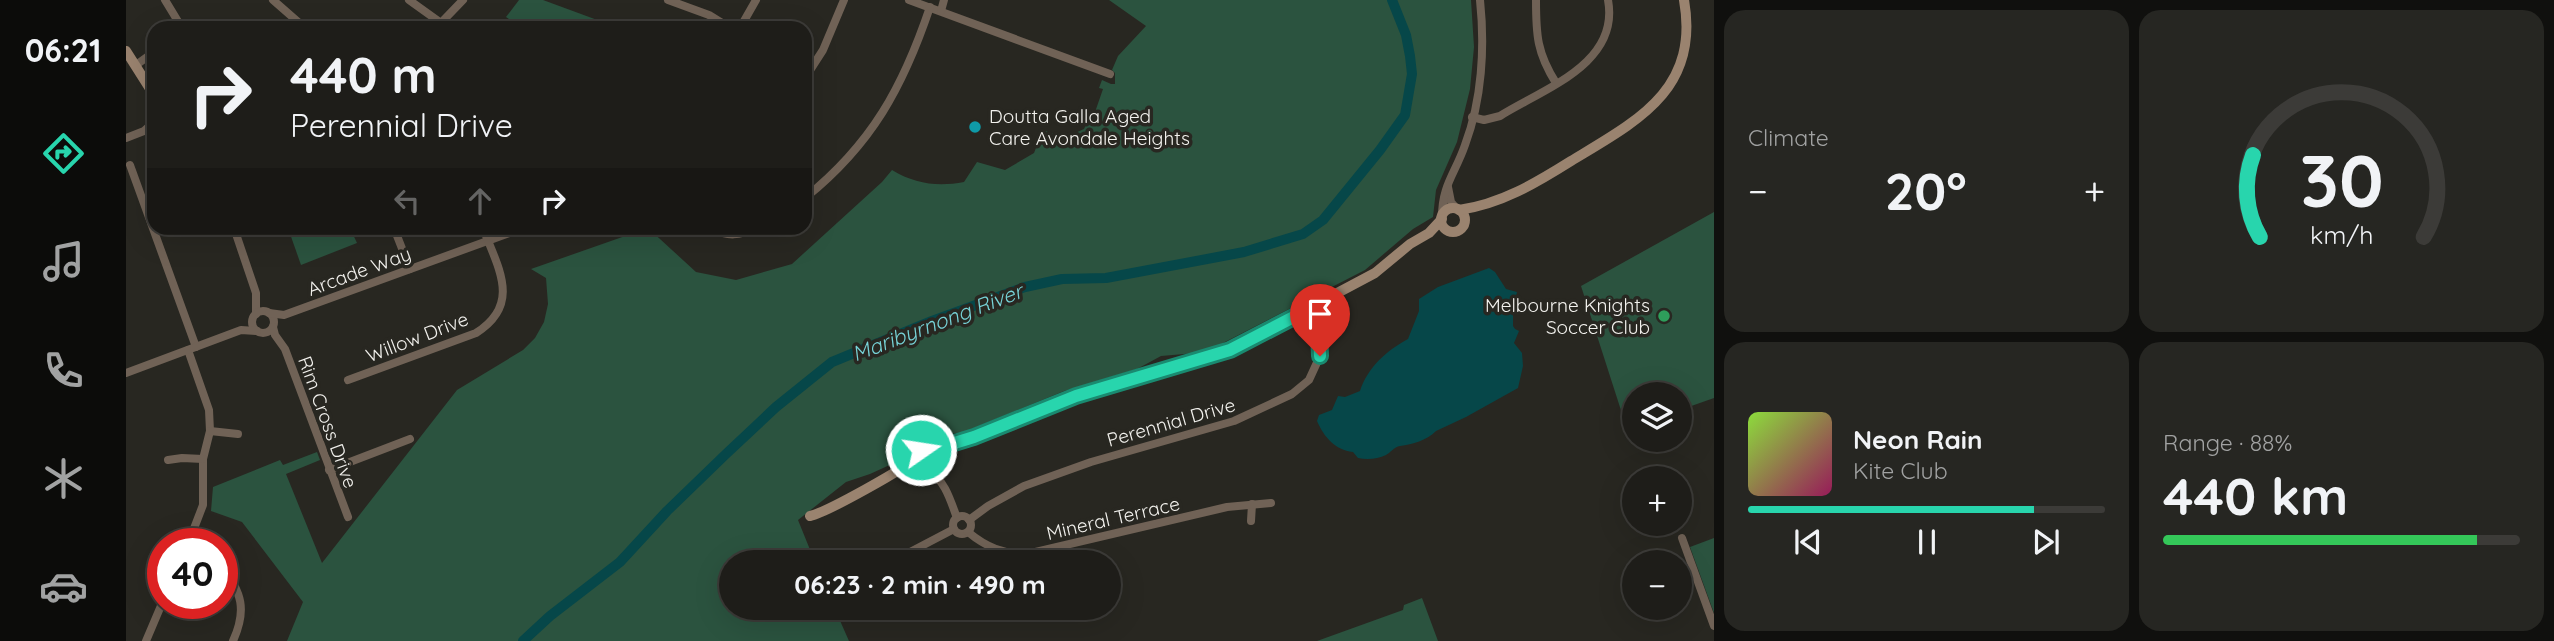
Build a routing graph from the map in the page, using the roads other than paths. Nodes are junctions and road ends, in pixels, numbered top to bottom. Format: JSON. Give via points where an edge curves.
{"nodes":[{"id":1,"x":165,"y":0,"type":"edge"},
{"id":2,"x":272,"y":0,"type":"edge"},
{"id":3,"x":409,"y":0,"type":"edge"},
{"id":4,"x":463,"y":0,"type":"edge"},
{"id":5,"x":668,"y":0,"type":"edge"},
{"id":6,"x":756,"y":0,"type":"edge"},
{"id":7,"x":844,"y":0,"type":"edge"},
{"id":8,"x":909,"y":0,"type":"edge"},
{"id":9,"x":944,"y":0,"type":"edge"},
{"id":10,"x":1480,"y":0,"type":"edge"},
{"id":11,"x":1536,"y":0,"type":"edge"},
{"id":12,"x":1608,"y":0,"type":"edge"},
{"id":13,"x":1684,"y":0,"type":"edge"},
{"id":14,"x":930,"y":7,"type":"junction"},
{"id":15,"x":940,"y":11,"type":"junction"},
{"id":16,"x":178,"y":21,"type":"edge"},
{"id":17,"x":297,"y":21,"type":"edge"},
{"id":18,"x":435,"y":21,"type":"edge"},
{"id":19,"x":447,"y":21,"type":"edge"},
{"id":20,"x":719,"y":21,"type":"edge"},
{"id":21,"x":744,"y":21,"type":"edge"},
{"id":22,"x":126,"y":51,"type":"edge"},
{"id":23,"x":147,"y":57,"type":"edge"},
{"id":24,"x":136,"y":65,"type":"junction"},
{"id":25,"x":812,"y":67,"type":"edge"},
{"id":26,"x":1110,"y":74,"type":"dead end"},
{"id":27,"x":147,"y":83,"type":"edge"},
{"id":28,"x":1556,"y":83,"type":"junction"},
{"id":29,"x":1472,"y":117,"type":"junction"},
{"id":30,"x":147,"y":128,"type":"edge"},
{"id":31,"x":126,"y":138,"type":"edge"},
{"id":32,"x":130,"y":165,"type":"dead end"},
{"id":33,"x":1448,"y":184,"type":"junction"},
{"id":34,"x":812,"y":191,"type":"edge"},
{"id":35,"x":1485,"y":206,"type":"junction"},
{"id":36,"x":1458,"y":210,"type":"junction"},
{"id":37,"x":147,"y":215,"type":"edge"},
{"id":38,"x":1442,"y":218,"type":"junction"},
{"id":39,"x":1464,"y":223,"type":"junction"},
{"id":40,"x":1452,"y":232,"type":"junction"},
{"id":41,"x":1429,"y":233,"type":"junction"},
{"id":42,"x":154,"y":235,"type":"edge"},
{"id":43,"x":236,"y":235,"type":"edge"},
{"id":44,"x":397,"y":235,"type":"edge"},
{"id":45,"x":485,"y":235,"type":"edge"},
{"id":46,"x":502,"y":235,"type":"edge"},
{"id":47,"x":487,"y":240,"type":"junction"},
{"id":48,"x":410,"y":269,"type":"junction"},
{"id":49,"x":256,"y":293,"type":"junction"},
{"id":50,"x":1309,"y":309,"type":"junction"},
{"id":51,"x":268,"y":312,"type":"junction"},
{"id":52,"x":284,"y":315,"type":"junction"},
{"id":53,"x":254,"y":316,"type":"junction"},
{"id":54,"x":273,"y":325,"type":"junction"},
{"id":55,"x":241,"y":330,"type":"junction"},
{"id":56,"x":260,"y":332,"type":"junction"},
{"id":57,"x":277,"y":340,"type":"junction"},
{"id":58,"x":192,"y":348,"type":"junction"},
{"id":59,"x":126,"y":373,"type":"edge"},
{"id":60,"x":348,"y":380,"type":"dead end"},
{"id":61,"x":210,"y":431,"type":"junction"},
{"id":62,"x":238,"y":434,"type":"dead end"},
{"id":63,"x":974,"y":437,"type":"junction"},
{"id":64,"x":410,"y":439,"type":"dead end"},
{"id":65,"x":937,"y":446,"type":"junction"},
{"id":66,"x":919,"y":454,"type":"junction"},
{"id":67,"x":203,"y":459,"type":"junction"},
{"id":68,"x":168,"y":460,"type":"dead end"},
{"id":69,"x":944,"y":462,"type":"junction"},
{"id":70,"x":329,"y":470,"type":"junction"},
{"id":71,"x":928,"y":470,"type":"junction"},
{"id":72,"x":897,"y":472,"type":"junction"},
{"id":73,"x":947,"y":494,"type":"junction"},
{"id":74,"x":1271,"y":503,"type":"dead end"},
{"id":75,"x":1252,"y":504,"type":"junction"},
{"id":76,"x":810,"y":516,"type":"dead end"},
{"id":77,"x":348,"y":517,"type":"dead end"},
{"id":78,"x":957,"y":518,"type":"junction"},
{"id":79,"x":969,"y":520,"type":"junction"},
{"id":80,"x":1251,"y":521,"type":"dead end"},
{"id":81,"x":194,"y":528,"type":"edge"},
{"id":82,"x":954,"y":529,"type":"junction"},
{"id":83,"x":968,"y":532,"type":"junction"},
{"id":84,"x":1682,"y":538,"type":"dead end"},
{"id":85,"x":914,"y":550,"type":"edge"},
{"id":86,"x":994,"y":550,"type":"edge"},
{"id":87,"x":1047,"y":550,"type":"edge"},
{"id":88,"x":238,"y":591,"type":"edge"},
{"id":89,"x":155,"y":619,"type":"edge"},
{"id":90,"x":1714,"y":626,"type":"edge"},
{"id":91,"x":146,"y":641,"type":"edge"},
{"id":92,"x":233,"y":641,"type":"edge"}],
"edges":[{"from":1,"to":16,"type":"street"},
{"from":2,"to":17,"type":"street"},
{"from":3,"to":18,"type":"street"},
{"from":4,"to":19,"type":"street"},
{"from":5,"to":20,"type":"street"},
{"from":6,"to":21,"type":"street"},
{"from":7,"to":25,"type":"street"},
{"from":8,"to":14,"type":"street"},
{"from":9,"to":15,"type":"street"},
{"from":10,"to":29,"type":"street","via":[[1482,56]]},
{"from":11,"to":28,"type":"street","via":[[1536,38]]},
{"from":12,"to":28,"type":"street","via":[[1608,23],[1600,47]]},
{"from":13,"to":35,"type":"street","via":[[1687,18],[1682,58],[1664,92],[1643,116],[1530,186]]},
{"from":14,"to":15,"type":"street"},
{"from":14,"to":34,"type":"street","via":[[913,57],[884,113]]},
{"from":15,"to":26,"type":"street"},
{"from":22,"to":24,"type":"street"},
{"from":23,"to":24,"type":"street"},
{"from":24,"to":27,"type":"street"},
{"from":28,"to":29,"type":"street","via":[[1492,119]]},
{"from":29,"to":33,"type":"street"},
{"from":30,"to":31,"type":"street"},
{"from":32,"to":37,"type":"street"},
{"from":33,"to":36,"type":"street","via":[[1448,197]]},
{"from":33,"to":38,"type":"street","via":[[1443,191]]},
{"from":35,"to":36,"type":"street"},
{"from":35,"to":39,"type":"street"},
{"from":36,"to":38,"type":"street","via":[[1448,210]]},
{"from":36,"to":39,"type":"street"},
{"from":38,"to":40,"type":"street","via":[[1443,226]]},
{"from":38,"to":41,"type":"street"},
{"from":39,"to":40,"type":"street"},
{"from":40,"to":41,"type":"street"},
{"from":41,"to":50,"type":"street","via":[[1376,273]]},
{"from":42,"to":58,"type":"street"},
{"from":43,"to":49,"type":"street"},
{"from":44,"to":48,"type":"street"},
{"from":45,"to":47,"type":"street","name":"Willow Drive"},
{"from":46,"to":47,"type":"street","name":"Arcade Way"},
{"from":47,"to":48,"type":"street","name":"Arcade Way"},
{"from":47,"to":60,"type":"street","name":"Willow Drive","via":[[503,290],[503,304],[493,321],[476,333]]},
{"from":48,"to":52,"type":"street","name":"Arcade Way"},
{"from":49,"to":51,"type":"street"},
{"from":49,"to":53,"type":"street"},
{"from":50,"to":63,"type":"street","via":[[1230,350],[1076,396]]},
{"from":50,"to":79,"type":"street","name":"Perennial Drive","via":[[1319,331],[1320,356],[1309,380],[1292,394],[1234,421],[1024,486]]},
{"from":51,"to":52,"type":"street","name":"Arcade Way"},
{"from":51,"to":53,"type":"street","name":"Arcade Way"},
{"from":51,"to":54,"type":"street","name":"Rim Cross Drive"},
{"from":52,"to":54,"type":"street","name":"Arcade Way"},
{"from":53,"to":55,"type":"street"},
{"from":53,"to":56,"type":"street","via":[[253,326]]},
{"from":54,"to":56,"type":"street","name":"Arcade Way"},
{"from":54,"to":57,"type":"street","name":"Rim Cross Drive"},
{"from":55,"to":56,"type":"street"},
{"from":55,"to":58,"type":"street"},
{"from":56,"to":57,"type":"street","name":"Rim Cross Drive"},
{"from":57,"to":70,"type":"street","name":"Rim Cross Drive","via":[[285,349]]},
{"from":58,"to":59,"type":"street"},
{"from":58,"to":61,"type":"street"},
{"from":61,"to":62,"type":"street"},
{"from":61,"to":67,"type":"street"},
{"from":63,"to":65,"type":"street"},
{"from":63,"to":69,"type":"street"},
{"from":64,"to":70,"type":"street"},
{"from":65,"to":66,"type":"street","via":[[924,447]]},
{"from":65,"to":69,"type":"street"},
{"from":66,"to":71,"type":"street","via":[[920,463]]},
{"from":66,"to":72,"type":"street"},
{"from":67,"to":68,"type":"street"},
{"from":67,"to":81,"type":"street","via":[[203,505]]},
{"from":69,"to":71,"type":"street","via":[[937,470]]},
{"from":69,"to":73,"type":"street"},
{"from":70,"to":77,"type":"street","name":"Rim Cross Drive"},
{"from":71,"to":72,"type":"street","via":[[917,467]]},
{"from":71,"to":73,"type":"street"},
{"from":72,"to":76,"type":"street","via":[[823,514]]},
{"from":73,"to":78,"type":"street"},
{"from":74,"to":75,"type":"street","name":"Mineral Terrace"},
{"from":75,"to":80,"type":"street"},
{"from":75,"to":87,"type":"street","name":"Mineral Terrace"},
{"from":78,"to":79,"type":"street"},
{"from":78,"to":82,"type":"street"},
{"from":79,"to":83,"type":"street"},
{"from":82,"to":83,"type":"street"},
{"from":82,"to":85,"type":"street"},
{"from":83,"to":86,"type":"street","name":"Mineral Terrace"},
{"from":84,"to":90,"type":"street"},
{"from":88,"to":92,"type":"street","via":[[242,608]]},
{"from":89,"to":91,"type":"street"}]}
